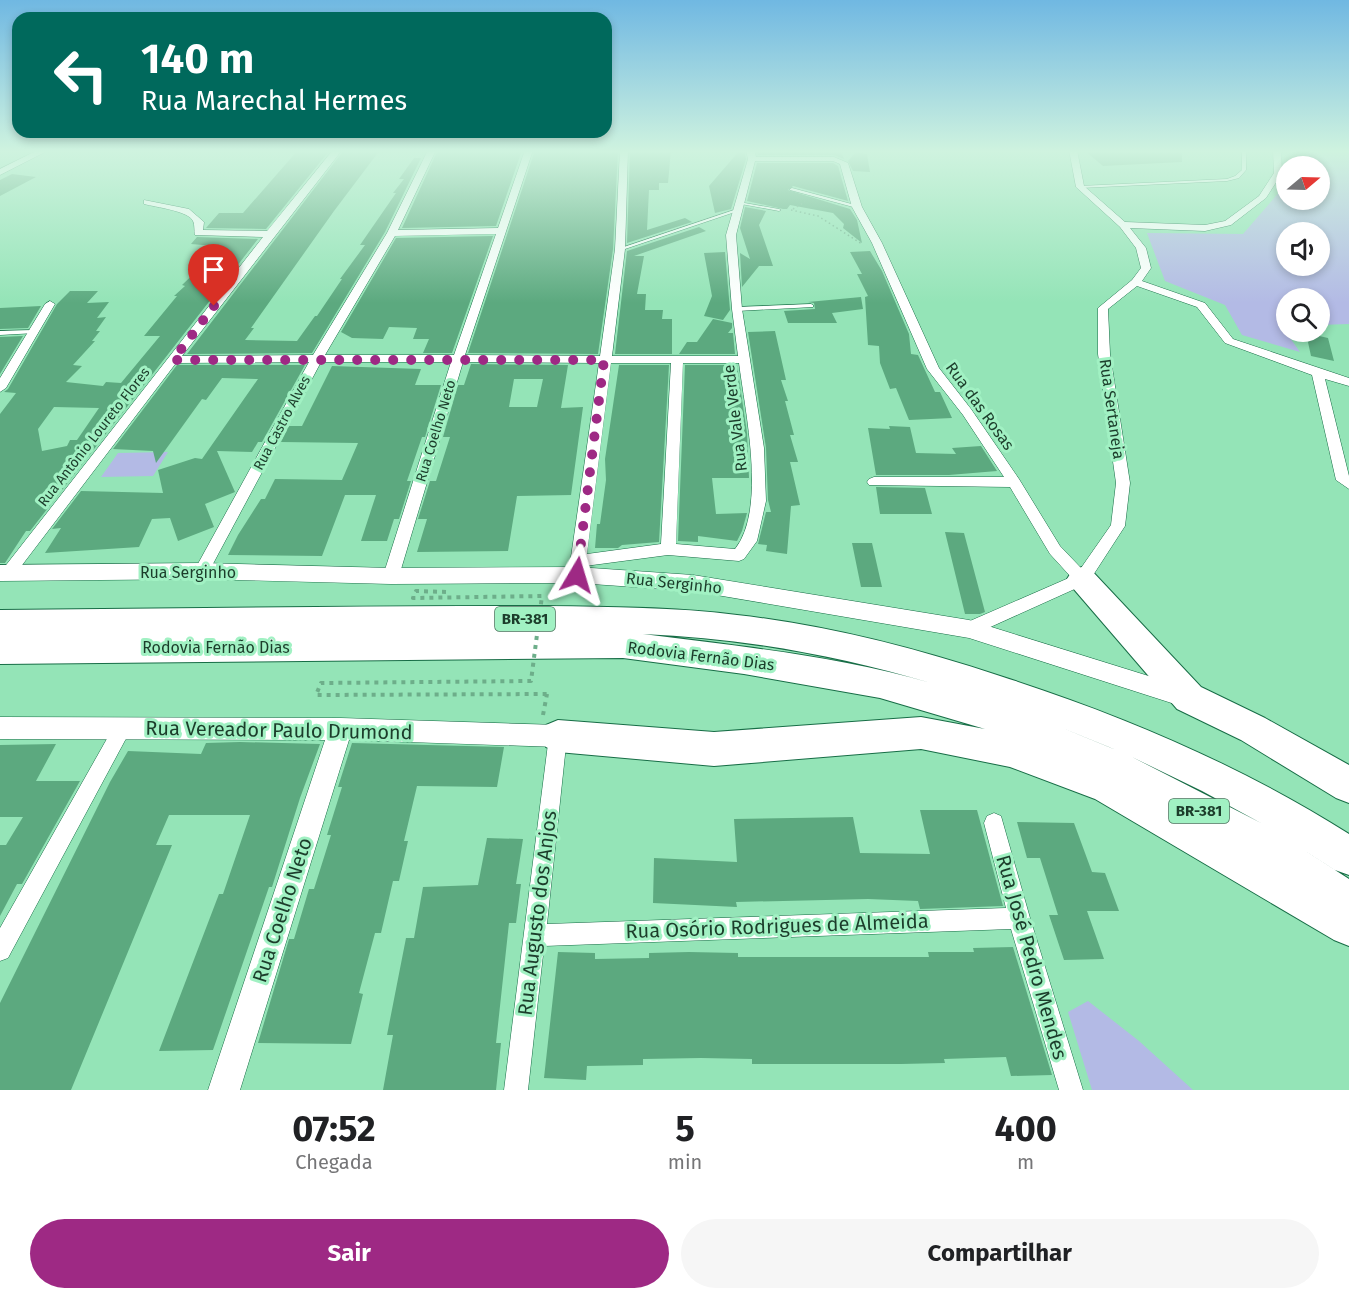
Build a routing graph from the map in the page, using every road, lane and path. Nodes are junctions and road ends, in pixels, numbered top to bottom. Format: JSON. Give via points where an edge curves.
{"nodes":[{"id":1,"x":147,"y":201,"type":"dead end"},
{"id":2,"x":297,"y":201,"type":"edge"},
{"id":3,"x":407,"y":201,"type":"edge"},
{"id":4,"x":512,"y":201,"type":"edge"},
{"id":5,"x":622,"y":201,"type":"edge"},
{"id":6,"x":741,"y":201,"type":"edge"},
{"id":7,"x":806,"y":201,"type":"edge"},
{"id":8,"x":832,"y":201,"type":"edge"},
{"id":9,"x":855,"y":201,"type":"edge"},
{"id":10,"x":1096,"y":201,"type":"edge"},
{"id":11,"x":1258,"y":201,"type":"edge"},
{"id":12,"x":740,"y":206,"type":"junction"},
{"id":13,"x":857,"y":207,"type":"junction"},
{"id":14,"x":779,"y":210,"type":"dead end"},
{"id":15,"x":1123,"y":225,"type":"junction"},
{"id":16,"x":502,"y":231,"type":"junction"},
{"id":17,"x":392,"y":232,"type":"junction"},
{"id":18,"x":270,"y":234,"type":"junction"},
{"id":19,"x":878,"y":246,"type":"junction"},
{"id":20,"x":620,"y":249,"type":"junction"},
{"id":21,"x":1136,"y":282,"type":"junction"},
{"id":22,"x":50,"y":304,"type":"dead end"},
{"id":23,"x":811,"y":306,"type":"dead end"},
{"id":24,"x":737,"y":309,"type":"junction"},
{"id":25,"x":34,"y":332,"type":"junction"},
{"id":26,"x":0,"y":333,"type":"edge"},
{"id":27,"x":317,"y":358,"type":"junction"},
{"id":28,"x":173,"y":360,"type":"junction"},
{"id":29,"x":458,"y":360,"type":"junction"},
{"id":30,"x":604,"y":360,"type":"junction"},
{"id":31,"x":676,"y":360,"type":"junction"},
{"id":32,"x":745,"y":360,"type":"junction"},
{"id":33,"x":1318,"y":373,"type":"junction"},
{"id":34,"x":1349,"y":381,"type":"edge"},
{"id":35,"x":0,"y":388,"type":"edge"},
{"id":36,"x":874,"y":482,"type":"dead end"},
{"id":37,"x":1014,"y":482,"type":"junction"},
{"id":38,"x":1349,"y":484,"type":"edge"},
{"id":39,"x":668,"y":549,"type":"junction"},
{"id":40,"x":578,"y":568,"type":"junction"},
{"id":41,"x":202,"y":571,"type":"junction"},
{"id":42,"x":4,"y":573,"type":"edge"},
{"id":43,"x":391,"y":576,"type":"junction"},
{"id":44,"x":1082,"y":579,"type":"junction"},
{"id":45,"x":446,"y":592,"type":"dead end"},
{"id":46,"x":0,"y":623,"type":"edge"},
{"id":47,"x":969,"y":629,"type":"junction"},
{"id":48,"x":0,"y":650,"type":"edge"},
{"id":49,"x":547,"y":694,"type":"dead end"},
{"id":50,"x":1189,"y":698,"type":"junction"},
{"id":51,"x":0,"y":728,"type":"edge"},
{"id":52,"x":123,"y":728,"type":"junction"},
{"id":53,"x":340,"y":729,"type":"junction"},
{"id":54,"x":558,"y":736,"type":"junction"},
{"id":55,"x":1349,"y":785,"type":"edge"},
{"id":56,"x":994,"y":823,"type":"dead end"},
{"id":57,"x":1349,"y":856,"type":"edge"},
{"id":58,"x":1349,"y":903,"type":"edge"},
{"id":59,"x":1019,"y":918,"type":"junction"},
{"id":60,"x":1349,"y":925,"type":"edge"},
{"id":61,"x":536,"y":935,"type":"junction"},
{"id":62,"x":0,"y":950,"type":"edge"},
{"id":63,"x":224,"y":1090,"type":"edge"},
{"id":64,"x":516,"y":1090,"type":"edge"},
{"id":65,"x":1071,"y":1090,"type":"edge"}],
"edges":[{"from":1,"to":18,"type":"street","via":[[193,215],[199,222],[198,233]]},
{"from":2,"to":18,"type":"street","name":"Rua Antônio Loureto Flores"},
{"from":3,"to":17,"type":"street","name":"Rua Castro Alves"},
{"from":4,"to":16,"type":"street","name":"Rua Coelho Neto"},
{"from":5,"to":20,"type":"street"},
{"from":6,"to":12,"type":"street","name":"Rua Vale Verde"},
{"from":7,"to":19,"type":"path","via":[[791,210],[819,216],[866,247]]},
{"from":8,"to":13,"type":"lane"},
{"from":9,"to":13,"type":"street","name":"Rua das Rosas"},
{"from":10,"to":15,"type":"street"},
{"from":11,"to":15,"type":"street","via":[[1228,223],[1205,228]]},
{"from":12,"to":14,"type":"lane"},
{"from":12,"to":20,"type":"lane"},
{"from":12,"to":24,"type":"street","name":"Rua Vale Verde","via":[[731,235]]},
{"from":13,"to":19,"type":"street","name":"Rua das Rosas"},
{"from":15,"to":21,"type":"street","via":[[1141,248],[1146,268]]},
{"from":16,"to":17,"type":"street"},
{"from":16,"to":29,"type":"street","name":"Rua Coelho Neto"},
{"from":17,"to":27,"type":"street","name":"Rua Castro Alves"},
{"from":18,"to":28,"type":"street","name":"Rua Antônio Loureto Flores"},
{"from":19,"to":37,"type":"street","name":"Rua das Rosas","via":[[933,369]]},
{"from":20,"to":30,"type":"street"},
{"from":21,"to":33,"type":"street","via":[[1201,305],[1219,333],[1229,340]]},
{"from":21,"to":44,"type":"street","name":"Rua Sertaneja","via":[[1103,308],[1104,354],[1123,483],[1118,526]]},
{"from":22,"to":25,"type":"street"},
{"from":23,"to":24,"type":"lane"},
{"from":24,"to":32,"type":"street","name":"Rua Vale Verde"},
{"from":25,"to":26,"type":"lane"},
{"from":25,"to":35,"type":"street"},
{"from":27,"to":28,"type":"street"},
{"from":27,"to":29,"type":"street"},
{"from":27,"to":41,"type":"street","name":"Rua Castro Alves"},
{"from":28,"to":42,"type":"street","name":"Rua Antônio Loureto Flores"},
{"from":29,"to":30,"type":"street"},
{"from":29,"to":43,"type":"street","name":"Rua Coelho Neto"},
{"from":30,"to":31,"type":"street"},
{"from":30,"to":40,"type":"street"},
{"from":31,"to":32,"type":"street"},
{"from":31,"to":39,"type":"street"},
{"from":32,"to":39,"type":"street","name":"Rua Vale Verde","via":[[758,448],[759,501],[750,541],[738,555]]},
{"from":33,"to":34,"type":"street"},
{"from":33,"to":38,"type":"street","via":[[1343,480]]},
{"from":36,"to":37,"type":"street"},
{"from":37,"to":44,"type":"street","name":"Rua das Rosas","via":[[1054,550]]},
{"from":39,"to":40,"type":"street"},
{"from":40,"to":43,"type":"street","name":"Rua Serginho"},
{"from":40,"to":47,"type":"street","name":"Rua Serginho"},
{"from":41,"to":42,"type":"street","name":"Rua Serginho"},
{"from":41,"to":43,"type":"street","name":"Rua Serginho"},
{"from":44,"to":47,"type":"street"},
{"from":44,"to":50,"type":"highway"},
{"from":45,"to":49,"type":"path","bridge":true,"via":[[416,591],[413,598],[542,596],[531,681],[321,682],[316,694]]},
{"from":46,"to":57,"type":"highway","name":"Rodovia Fernão Dias","number":"BR-381","via":[[535,618],[703,624],[797,637],[906,660],[1039,702],[1167,754],[1310,830]]},
{"from":47,"to":50,"type":"street","name":"Rua Serginho"},
{"from":48,"to":58,"type":"highway","name":"Rodovia Fernão Dias","number":"BR-381","via":[[623,645],[880,683],[994,716],[1113,766],[1254,840]]},
{"from":50,"to":55,"type":"highway","via":[[1253,729]]},
{"from":51,"to":52,"type":"street","name":"Rua Vereador Paulo Drumond"},
{"from":52,"to":53,"type":"street","name":"Rua Vereador Paulo Drumond"},
{"from":52,"to":62,"type":"street"},
{"from":53,"to":54,"type":"street","name":"Rua Vereador Paulo Drumond"},
{"from":53,"to":63,"type":"street","name":"Rua Coelho Neto"},
{"from":54,"to":60,"type":"highway","via":[[714,749],[921,733],[1010,750],[1107,786]]},
{"from":54,"to":61,"type":"street","name":"Rua Augusto dos Anjos"},
{"from":56,"to":59,"type":"street","name":"Rua José Pedro Mendes"},
{"from":59,"to":61,"type":"street","name":"Rua Osório Rodrigues de Almeida"},
{"from":59,"to":65,"type":"street","name":"Rua José Pedro Mendes"},
{"from":61,"to":64,"type":"street","name":"Rua Augusto dos Anjos"}]}
